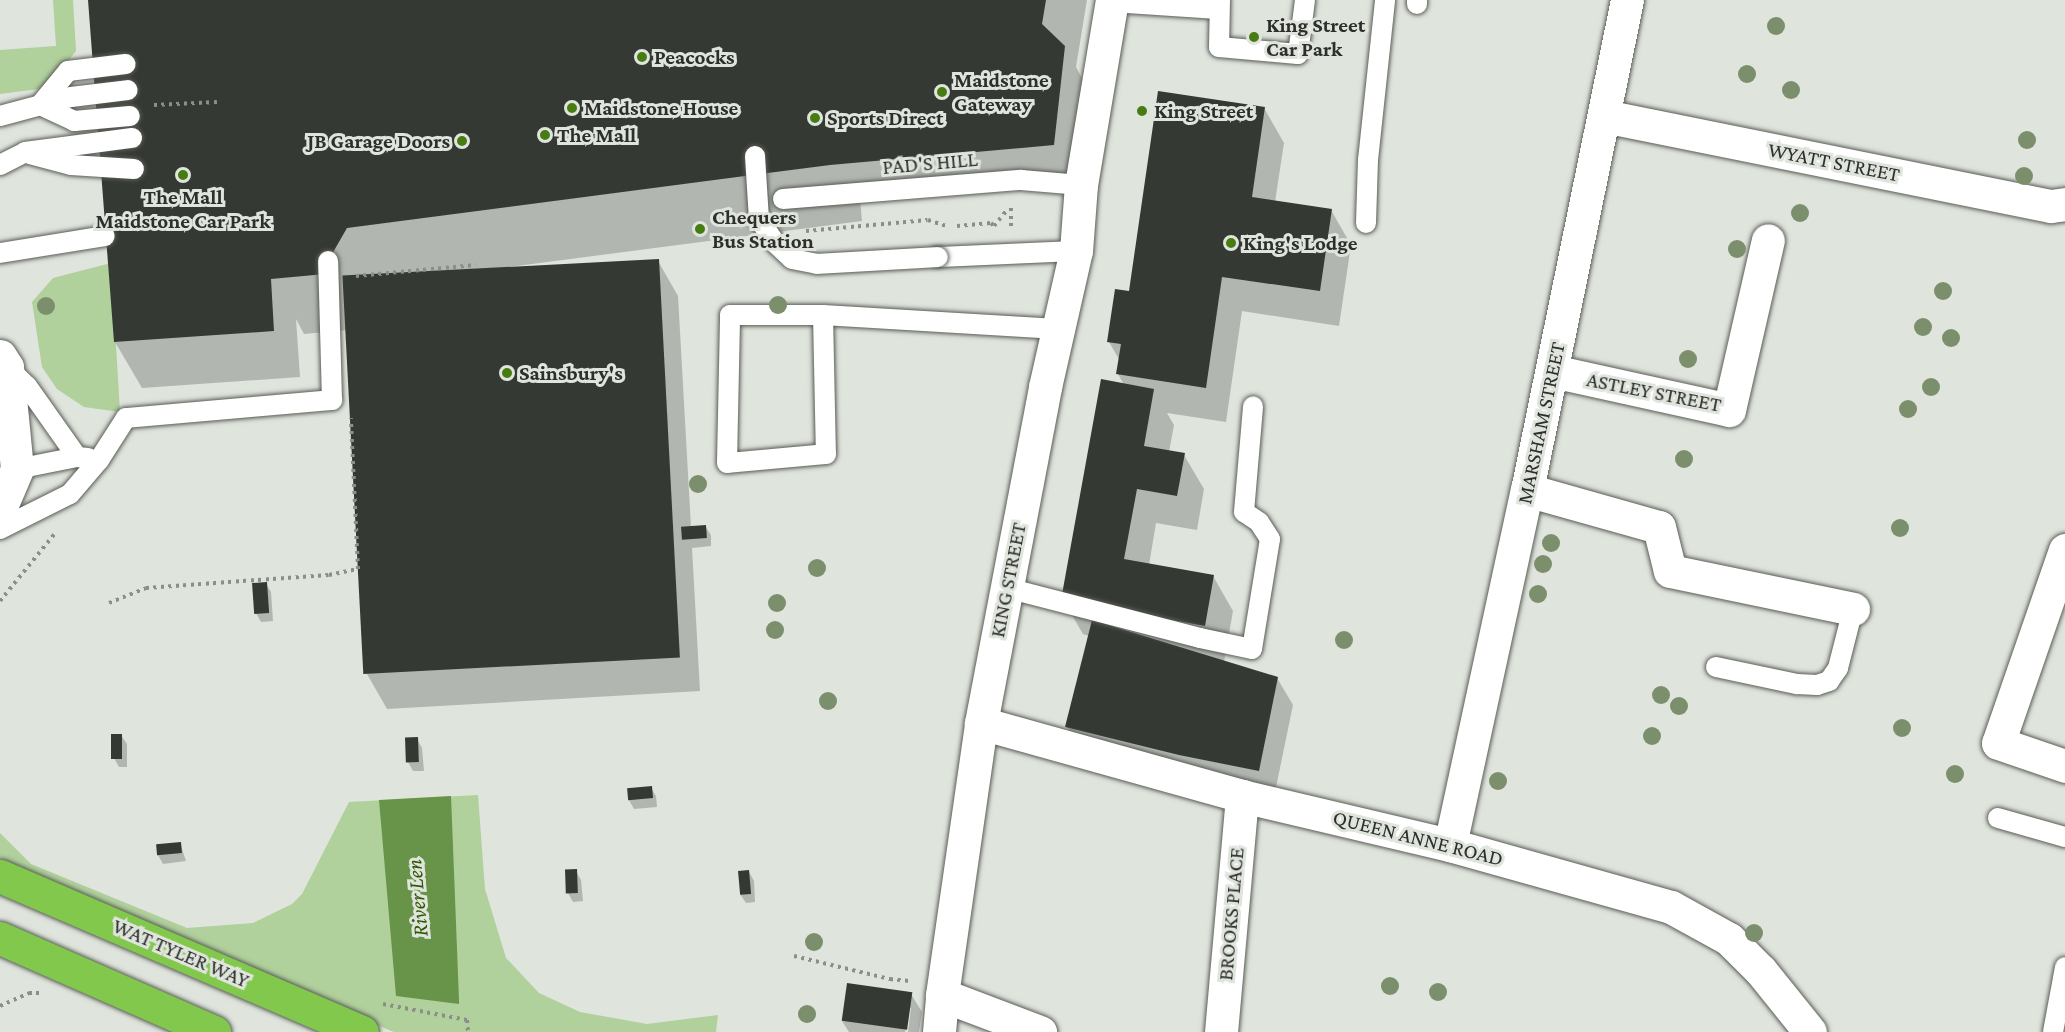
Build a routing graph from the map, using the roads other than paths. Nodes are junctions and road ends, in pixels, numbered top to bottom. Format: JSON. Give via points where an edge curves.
{"nodes":[{"id":1,"x":1305,"y":0,"type":"edge"},
{"id":2,"x":1385,"y":0,"type":"edge"},
{"id":3,"x":1627,"y":0,"type":"edge"},
{"id":4,"x":1112,"y":1,"type":"edge"},
{"id":5,"x":1219,"y":5,"type":"edge"},
{"id":6,"x":126,"y":64,"type":"dead end"},
{"id":7,"x":128,"y":90,"type":"dead end"},
{"id":8,"x":40,"y":105,"type":"junction"},
{"id":9,"x":0,"y":116,"type":"edge"},
{"id":10,"x":130,"y":116,"type":"dead end"},
{"id":11,"x":1604,"y":116,"type":"junction"},
{"id":12,"x":132,"y":138,"type":"dead end"},
{"id":13,"x":24,"y":152,"type":"junction"},
{"id":14,"x":755,"y":156,"type":"dead end"},
{"id":15,"x":0,"y":165,"type":"edge"},
{"id":16,"x":134,"y":169,"type":"dead end"},
{"id":17,"x":1081,"y":185,"type":"junction"},
{"id":18,"x":783,"y":199,"type":"dead end"},
{"id":19,"x":2065,"y":204,"type":"edge"},
{"id":20,"x":1366,"y":223,"type":"dead end"},
{"id":21,"x":105,"y":236,"type":"dead end"},
{"id":22,"x":1768,"y":240,"type":"dead end"},
{"id":23,"x":1076,"y":251,"type":"junction"},
{"id":24,"x":0,"y":253,"type":"edge"},
{"id":25,"x":328,"y":261,"type":"dead end"},
{"id":26,"x":823,"y":315,"type":"junction"},
{"id":27,"x":1058,"y":329,"type":"junction"},
{"id":28,"x":4,"y":361,"type":"edge"},
{"id":29,"x":1552,"y":371,"type":"junction"},
{"id":30,"x":1254,"y":406,"type":"dead end"},
{"id":31,"x":77,"y":457,"type":"junction"},
{"id":32,"x":99,"y":460,"type":"junction"},
{"id":33,"x":16,"y":469,"type":"junction"},
{"id":34,"x":1527,"y":490,"type":"junction"},
{"id":35,"x":0,"y":509,"type":"edge"},
{"id":36,"x":0,"y":529,"type":"edge"},
{"id":37,"x":2065,"y":550,"type":"edge"},
{"id":38,"x":1006,"y":588,"type":"junction"},
{"id":39,"x":1853,"y":609,"type":"joint"},
{"id":40,"x":1716,"y":667,"type":"dead end"},
{"id":41,"x":981,"y":723,"type":"junction"},
{"id":42,"x":2065,"y":766,"type":"edge"},
{"id":43,"x":1242,"y":796,"type":"junction"},
{"id":44,"x":1998,"y":818,"type":"dead end"},
{"id":45,"x":2065,"y":837,"type":"edge"},
{"id":46,"x":1450,"y":844,"type":"junction"},
{"id":47,"x":0,"y":876,"type":"edge"},
{"id":48,"x":0,"y":938,"type":"edge"},
{"id":49,"x":2065,"y":967,"type":"edge"},
{"id":50,"x":943,"y":990,"type":"junction"},
{"id":51,"x":214,"y":1032,"type":"edge"},
{"id":52,"x":362,"y":1032,"type":"edge"},
{"id":53,"x":939,"y":1032,"type":"edge"},
{"id":54,"x":1040,"y":1032,"type":"edge"},
{"id":55,"x":1221,"y":1032,"type":"edge"},
{"id":56,"x":1809,"y":1032,"type":"edge"},
{"id":57,"x":2053,"y":1032,"type":"edge"}],
"edges":[{"from":1,"to":5,"type":"lane","via":[[1298,54],[1219,47]]},
{"from":2,"to":20,"type":"lane","via":[[1368,160]]},
{"from":3,"to":11,"type":"street","name":"MARSHAM STREET"},
{"from":4,"to":5,"type":"lane"},
{"from":4,"to":17,"type":"street","name":"KING STREET"},
{"from":6,"to":8,"type":"lane","via":[[68,71]]},
{"from":7,"to":8,"type":"lane"},
{"from":8,"to":9,"type":"lane"},
{"from":8,"to":10,"type":"lane","via":[[74,121]]},
{"from":11,"to":19,"type":"street","name":"WYATT STREET","via":[[2051,206]]},
{"from":11,"to":29,"type":"street","name":"MARSHAM STREET"},
{"from":12,"to":13,"type":"lane"},
{"from":13,"to":15,"type":"lane"},
{"from":13,"to":16,"type":"lane","via":[[71,165]]},
{"from":14,"to":23,"type":"lane","bridge":true,"via":[[759,219],[792,259],[817,264]]},
{"from":17,"to":18,"type":"lane","name":"PAD'S HILL","via":[[1021,180]]},
{"from":17,"to":23,"type":"street","name":"KING STREET"},
{"from":21,"to":24,"type":"lane"},
{"from":22,"to":29,"type":"street","name":"ASTLEY STREET","via":[[1729,410]]},
{"from":23,"to":27,"type":"street","name":"KING STREET"},
{"from":25,"to":32,"type":"lane","via":[[332,400],[126,418]]},
{"from":26,"to":26,"type":"lane","via":[[730,315],[727,463],[826,454]]},
{"from":26,"to":27,"type":"lane"},
{"from":27,"to":38,"type":"street","name":"KING STREET"},
{"from":28,"to":31,"type":"lane","via":[[27,386]]},
{"from":28,"to":33,"type":"street"},
{"from":29,"to":34,"type":"street","name":"MARSHAM STREET"},
{"from":30,"to":38,"type":"lane","via":[[1244,512],[1259,522],[1270,539],[1252,649]]},
{"from":31,"to":32,"type":"lane"},
{"from":31,"to":33,"type":"lane"},
{"from":32,"to":36,"type":"lane","via":[[70,494]]},
{"from":33,"to":35,"type":"street"},
{"from":34,"to":39,"type":"street","via":[[1659,527],[1670,571]]},
{"from":34,"to":46,"type":"street","name":"MARSHAM STREET"},
{"from":37,"to":42,"type":"street","via":[[1998,743]]},
{"from":38,"to":41,"type":"street","name":"KING STREET"},
{"from":39,"to":40,"type":"lane","via":[[1838,669],[1829,681],[1797,684]]},
{"from":41,"to":43,"type":"street","name":"QUEEN ANNE ROAD"},
{"from":41,"to":50,"type":"street","name":"KING STREET"},
{"from":43,"to":46,"type":"street","name":"QUEEN ANNE ROAD"},
{"from":43,"to":55,"type":"street","name":"BROOKS PLACE"},
{"from":44,"to":45,"type":"lane"},
{"from":46,"to":56,"type":"street","name":"QUEEN ANNE ROAD","via":[[1671,907],[1729,939],[1761,971]]},
{"from":47,"to":52,"type":"highway","name":"WAT TYLER WAY"},
{"from":48,"to":51,"type":"highway"},
{"from":49,"to":57,"type":"lane"},
{"from":50,"to":53,"type":"street","name":"KING STREET"},
{"from":50,"to":54,"type":"street"}]}
